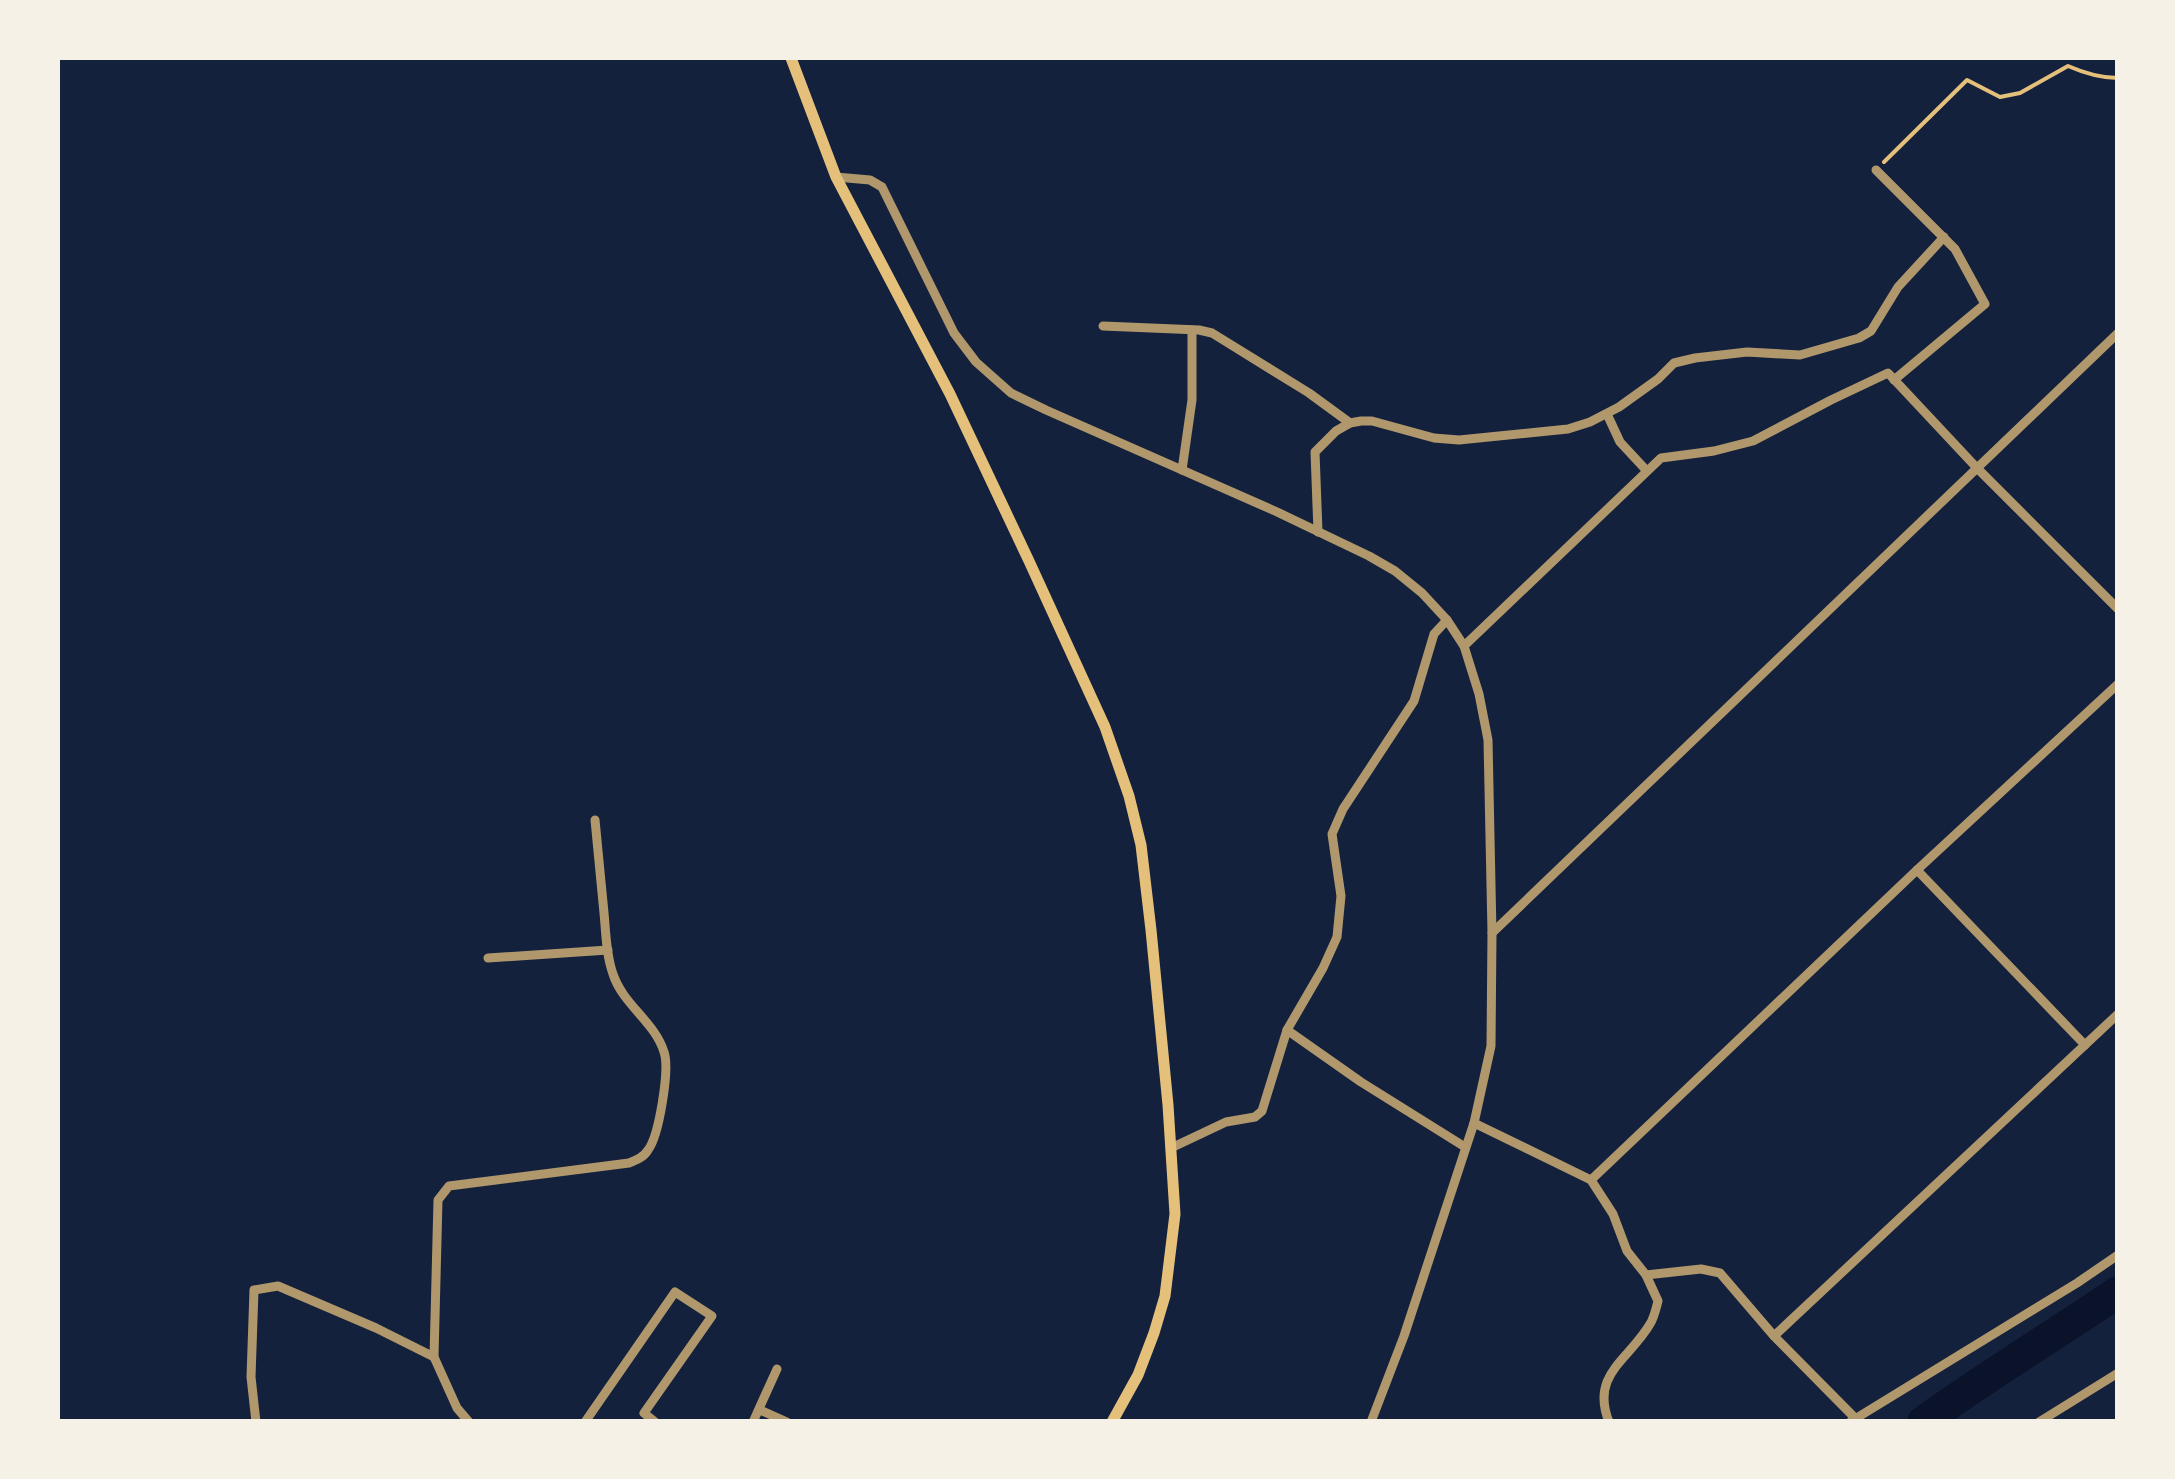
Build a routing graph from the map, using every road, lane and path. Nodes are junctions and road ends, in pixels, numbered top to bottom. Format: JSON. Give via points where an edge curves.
{"nodes":[{"id":1,"x":791,"y":58,"type":"edge"},
{"id":2,"x":2118,"y":78,"type":"edge"},
{"id":3,"x":1876,"y":170,"type":"joint"},
{"id":4,"x":836,"y":177,"type":"junction"},
{"id":5,"x":1944,"y":237,"type":"junction"},
{"id":6,"x":1102,"y":326,"type":"dead end"},
{"id":7,"x":1192,"y":330,"type":"junction"},
{"id":8,"x":2118,"y":333,"type":"edge"},
{"id":9,"x":1894,"y":380,"type":"junction"},
{"id":10,"x":1607,"y":414,"type":"junction"},
{"id":11,"x":1350,"y":422,"type":"junction"},
{"id":12,"x":1976,"y":467,"type":"junction"},
{"id":13,"x":1182,"y":470,"type":"junction"},
{"id":14,"x":1647,"y":471,"type":"junction"},
{"id":15,"x":1318,"y":532,"type":"junction"},
{"id":16,"x":2118,"y":609,"type":"edge"},
{"id":17,"x":1447,"y":620,"type":"junction"},
{"id":18,"x":1464,"y":646,"type":"junction"},
{"id":19,"x":2118,"y":684,"type":"edge"},
{"id":20,"x":595,"y":820,"type":"dead end"},
{"id":21,"x":1917,"y":870,"type":"junction"},
{"id":22,"x":1492,"y":932,"type":"junction"},
{"id":23,"x":608,"y":950,"type":"junction"},
{"id":24,"x":488,"y":958,"type":"dead end"},
{"id":25,"x":2118,"y":1014,"type":"edge"},
{"id":26,"x":1287,"y":1030,"type":"junction"},
{"id":27,"x":2085,"y":1044,"type":"junction"},
{"id":28,"x":1474,"y":1124,"type":"junction"},
{"id":29,"x":1465,"y":1147,"type":"junction"},
{"id":30,"x":1170,"y":1148,"type":"junction"},
{"id":31,"x":1591,"y":1180,"type":"junction"},
{"id":32,"x":2118,"y":1255,"type":"edge"},
{"id":33,"x":1646,"y":1275,"type":"junction"},
{"id":34,"x":1774,"y":1336,"type":"junction"},
{"id":35,"x":434,"y":1358,"type":"junction"},
{"id":36,"x":777,"y":1369,"type":"dead end"},
{"id":37,"x":2118,"y":1373,"type":"edge"},
{"id":38,"x":760,"y":1410,"type":"junction"},
{"id":39,"x":1377,"y":1418,"type":"edge"},
{"id":40,"x":1852,"y":1420,"type":"edge"},
{"id":41,"x":256,"y":1422,"type":"edge"},
{"id":42,"x":469,"y":1422,"type":"edge"},
{"id":43,"x":586,"y":1422,"type":"edge"},
{"id":44,"x":655,"y":1422,"type":"edge"},
{"id":45,"x":753,"y":1422,"type":"edge"},
{"id":46,"x":787,"y":1422,"type":"edge"},
{"id":47,"x":1112,"y":1422,"type":"edge"},
{"id":48,"x":1609,"y":1422,"type":"edge"},
{"id":49,"x":2039,"y":1422,"type":"edge"}],
"edges":[{"from":1,"to":4,"type":"main road"},
{"from":2,"to":3,"type":"path","via":[[2068,66],[2020,94],[2000,97],[1967,80]]},
{"from":3,"to":5,"type":"street"},
{"from":4,"to":13,"type":"street","via":[[882,187],[954,333],[1011,393]]},
{"from":4,"to":30,"type":"main road","via":[[1029,560],[1129,796],[1151,930]]},
{"from":5,"to":9,"type":"street","via":[[1985,304]]},
{"from":5,"to":10,"type":"street","via":[[1898,288],[1872,331],[1859,338],[1800,355],[1747,352],[1674,363]]},
{"from":6,"to":7,"type":"street"},
{"from":7,"to":11,"type":"street","via":[[1212,333]]},
{"from":7,"to":13,"type":"street"},
{"from":8,"to":12,"type":"street"},
{"from":9,"to":12,"type":"street"},
{"from":9,"to":14,"type":"street","via":[[1888,373],[1753,441],[1661,458]]},
{"from":10,"to":11,"type":"street","via":[[1568,429],[1459,440]]},
{"from":10,"to":14,"type":"street","via":[[1620,442]]},
{"from":11,"to":15,"type":"street","via":[[1315,452]]},
{"from":12,"to":16,"type":"street"},
{"from":12,"to":22,"type":"street"},
{"from":13,"to":15,"type":"street"},
{"from":14,"to":18,"type":"street"},
{"from":15,"to":17,"type":"street","via":[[1395,570]]},
{"from":17,"to":18,"type":"street"},
{"from":17,"to":26,"type":"street","via":[[1434,634],[1414,701],[1342,808],[1332,834],[1342,896],[1338,937]]},
{"from":18,"to":22,"type":"street","via":[[1488,740]]},
{"from":19,"to":21,"type":"street"},
{"from":20,"to":23,"type":"street"},
{"from":21,"to":27,"type":"street"},
{"from":21,"to":31,"type":"street"},
{"from":22,"to":28,"type":"street","via":[[1490,1046]]},
{"from":23,"to":24,"type":"street"},
{"from":23,"to":35,"type":"street","via":[[622,994],[664,1052],[650,1148],[630,1164],[448,1186],[438,1200]]},
{"from":25,"to":27,"type":"street"},
{"from":26,"to":29,"type":"street"},
{"from":26,"to":30,"type":"street","via":[[1262,1111]]},
{"from":27,"to":34,"type":"street"},
{"from":28,"to":29,"type":"street"},
{"from":28,"to":31,"type":"street"},
{"from":29,"to":39,"type":"street"},
{"from":30,"to":47,"type":"main road","via":[[1175,1214],[1165,1296],[1138,1375]]},
{"from":31,"to":33,"type":"street"},
{"from":32,"to":40,"type":"street"},
{"from":33,"to":34,"type":"street","via":[[1720,1273]]},
{"from":33,"to":48,"type":"street","via":[[1658,1302],[1652,1323],[1608,1378],[1602,1396]]},
{"from":34,"to":40,"type":"street"},
{"from":35,"to":41,"type":"street","via":[[278,1286],[254,1290]]},
{"from":35,"to":42,"type":"street"},
{"from":36,"to":38,"type":"street"},
{"from":37,"to":49,"type":"street"},
{"from":38,"to":45,"type":"street"},
{"from":38,"to":46,"type":"street"},
{"from":43,"to":44,"type":"street","via":[[675,1292],[712,1316],[644,1413]]}]}
